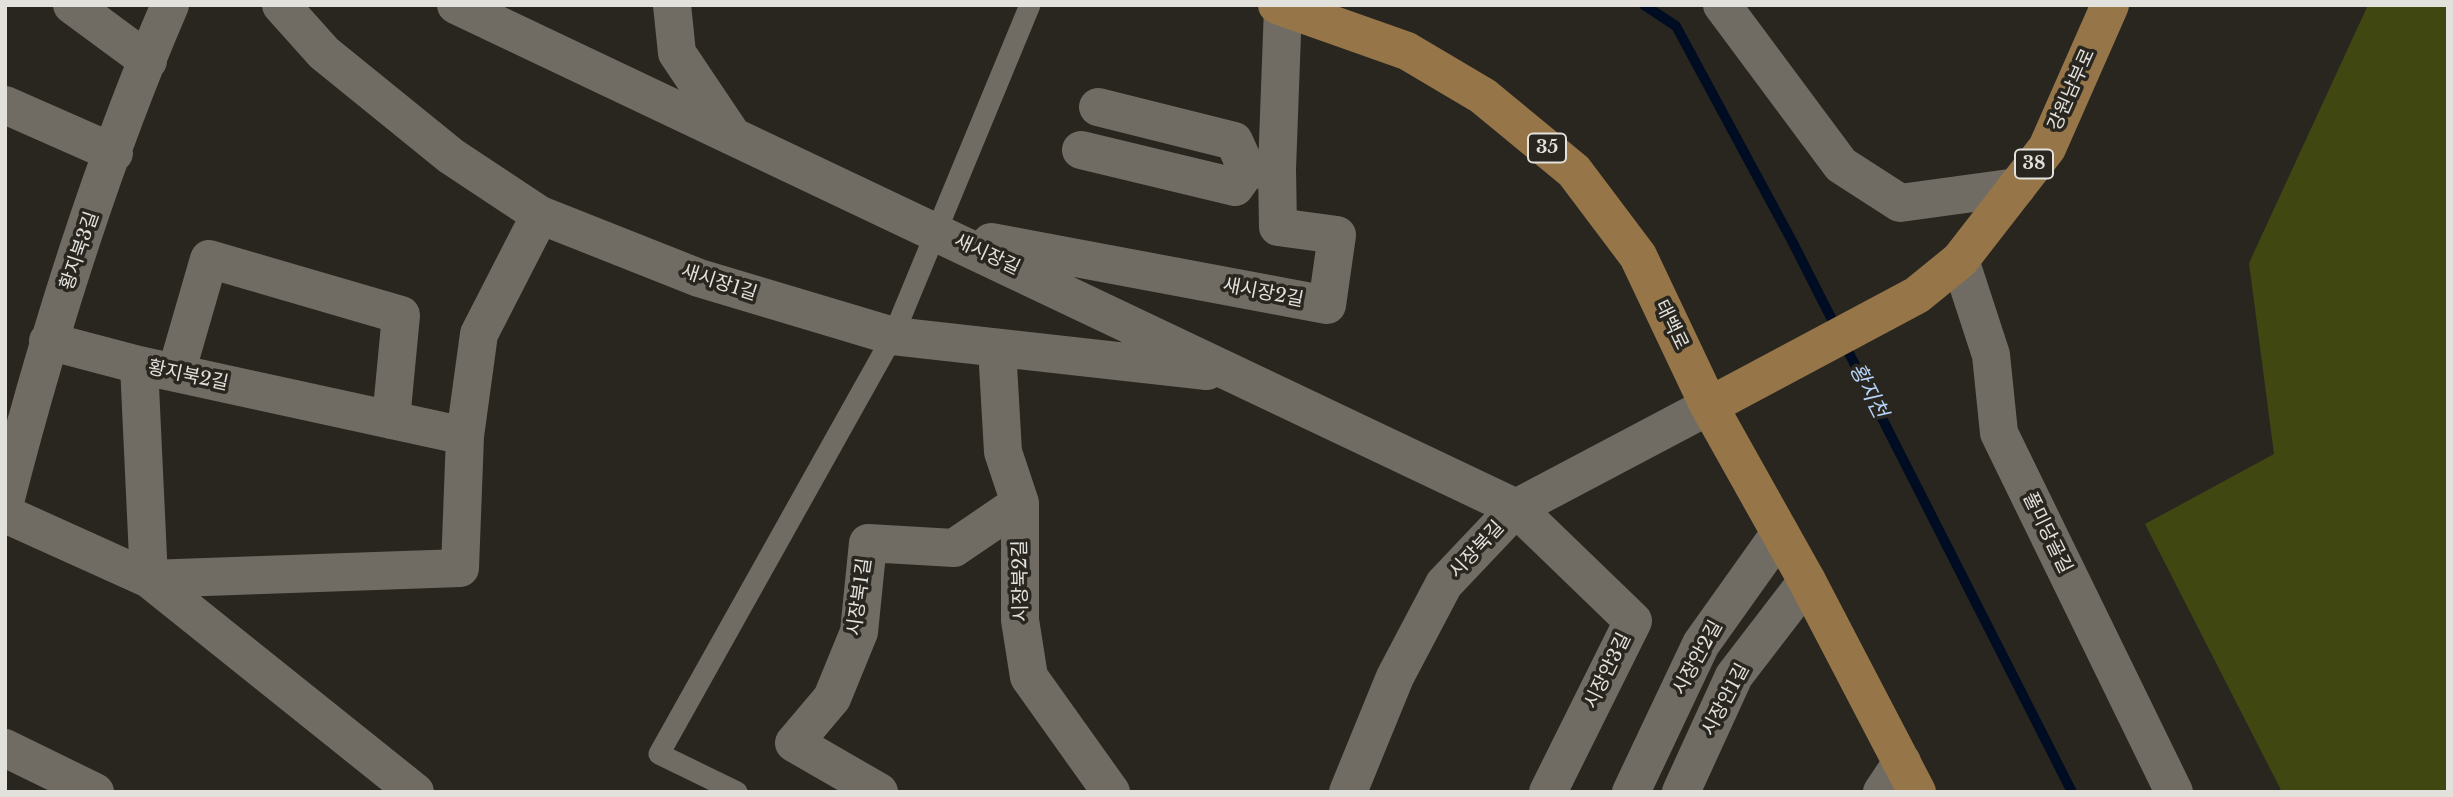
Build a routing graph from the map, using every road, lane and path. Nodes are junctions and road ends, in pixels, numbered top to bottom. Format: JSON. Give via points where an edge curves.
{"nodes":[{"id":1,"x":72,"y":5,"type":"edge"},
{"id":2,"x":170,"y":5,"type":"edge"},
{"id":3,"x":281,"y":5,"type":"edge"},
{"id":4,"x":673,"y":5,"type":"edge"},
{"id":5,"x":1030,"y":5,"type":"edge"},
{"id":6,"x":1722,"y":5,"type":"edge"},
{"id":7,"x":2110,"y":5,"type":"edge"},
{"id":8,"x":1280,"y":6,"type":"edge"},
{"id":9,"x":471,"y":9,"type":"edge"},
{"id":10,"x":148,"y":61,"type":"junction"},
{"id":11,"x":5,"y":105,"type":"edge"},
{"id":12,"x":1098,"y":107,"type":"dead end"},
{"id":13,"x":732,"y":135,"type":"junction"},
{"id":14,"x":1081,"y":150,"type":"dead end"},
{"id":15,"x":114,"y":153,"type":"junction"},
{"id":16,"x":1262,"y":169,"type":"junction"},
{"id":17,"x":2017,"y":187,"type":"junction"},
{"id":18,"x":540,"y":215,"type":"junction"},
{"id":19,"x":938,"y":232,"type":"junction"},
{"id":20,"x":1961,"y":260,"type":"junction"},
{"id":21,"x":893,"y":336,"type":"junction"},
{"id":22,"x":48,"y":341,"type":"junction"},
{"id":23,"x":997,"y":348,"type":"junction"},
{"id":24,"x":139,"y":365,"type":"junction"},
{"id":25,"x":176,"y":373,"type":"junction"},
{"id":26,"x":1235,"y":374,"type":"junction"},
{"id":27,"x":1709,"y":405,"type":"junction"},
{"id":28,"x":391,"y":420,"type":"junction"},
{"id":29,"x":465,"y":436,"type":"junction"},
{"id":30,"x":5,"y":502,"type":"edge"},
{"id":31,"x":1020,"y":503,"type":"junction"},
{"id":32,"x":1516,"y":508,"type":"junction"},
{"id":33,"x":5,"y":513,"type":"edge"},
{"id":34,"x":1780,"y":533,"type":"junction"},
{"id":35,"x":149,"y":579,"type":"junction"},
{"id":36,"x":1807,"y":581,"type":"junction"},
{"id":37,"x":5,"y":748,"type":"edge"},
{"id":38,"x":1900,"y":782,"type":"edge"},
{"id":39,"x":95,"y":792,"type":"edge"},
{"id":40,"x":415,"y":792,"type":"edge"},
{"id":41,"x":737,"y":792,"type":"edge"},
{"id":42,"x":879,"y":792,"type":"edge"},
{"id":43,"x":1111,"y":792,"type":"edge"},
{"id":44,"x":1348,"y":792,"type":"edge"},
{"id":45,"x":1548,"y":792,"type":"edge"},
{"id":46,"x":1631,"y":792,"type":"edge"},
{"id":47,"x":1681,"y":792,"type":"edge"},
{"id":48,"x":2174,"y":792,"type":"edge"}],
"edges":[{"from":1,"to":10,"type":"street"},
{"from":2,"to":10,"type":"street","name":"황지북3길"},
{"from":3,"to":18,"type":"street","name":"새시장1길","via":[[324,53],[451,156]]},
{"from":4,"to":13,"type":"street","via":[[677,52]]},
{"from":5,"to":19,"type":"lane"},
{"from":6,"to":17,"type":"street","via":[[1841,165],[1900,204]]},
{"from":7,"to":17,"type":"main road","name":"강원남부로","number":"38","via":[[2047,148]]},
{"from":8,"to":16,"type":"street","name":"새시장2길"},
{"from":8,"to":27,"type":"main road","name":"태백로","number":"35","via":[[1407,51],[1483,96],[1574,171],[1638,256]]},
{"from":9,"to":13,"type":"street","name":"새시장길"},
{"from":10,"to":15,"type":"street","name":"황지북3길"},
{"from":11,"to":15,"type":"street"},
{"from":12,"to":16,"type":"street","via":[[1234,141]]},
{"from":13,"to":19,"type":"street","name":"새시장길"},
{"from":14,"to":16,"type":"street","via":[[1235,187]]},
{"from":15,"to":22,"type":"street","name":"황지북3길"},
{"from":16,"to":19,"type":"street","name":"새시장2길","via":[[1278,227],[1337,234],[1327,305]]},
{"from":17,"to":20,"type":"main road","name":"강원남부로","number":"38"},
{"from":18,"to":21,"type":"street","name":"새시장1길","via":[[699,278]]},
{"from":18,"to":29,"type":"street","via":[[479,334]]},
{"from":19,"to":21,"type":"lane"},
{"from":19,"to":26,"type":"street","name":"새시장길"},
{"from":20,"to":27,"type":"main road","name":"강원남부로","number":"38","via":[[1917,296]]},
{"from":20,"to":48,"type":"street","name":"풀미당골길","via":[[1991,355],[1999,433]]},
{"from":21,"to":23,"type":"street","name":"새시장1길"},
{"from":21,"to":41,"type":"lane","via":[[659,754]]},
{"from":22,"to":24,"type":"street"},
{"from":22,"to":30,"type":"street","name":"황지북3길"},
{"from":23,"to":26,"type":"street","name":"새시장1길"},
{"from":23,"to":31,"type":"street","name":"시장북2길","via":[[1003,452]]},
{"from":24,"to":25,"type":"street","name":"황지북2길"},
{"from":24,"to":35,"type":"street","name":"황지북2길"},
{"from":25,"to":28,"type":"street","name":"황지북2길"},
{"from":25,"to":28,"type":"street","via":[[209,259],[401,315]]},
{"from":26,"to":32,"type":"street","name":"새시장길"},
{"from":27,"to":32,"type":"street","name":"시장북길"},
{"from":27,"to":34,"type":"main road","name":"태백로","number":"35"},
{"from":28,"to":29,"type":"street","name":"황지북2길"},
{"from":29,"to":35,"type":"street","via":[[460,568]]},
{"from":31,"to":42,"type":"street","name":"시장북1길","via":[[954,548],[868,543],[859,632],[832,698],[793,743]]},
{"from":31,"to":43,"type":"street","name":"시장북2길","via":[[1020,620],[1029,677]]},
{"from":32,"to":44,"type":"street","name":"시장북길","via":[[1444,584],[1395,677]]},
{"from":32,"to":45,"type":"street","name":"시장안3길","via":[[1633,621]]},
{"from":33,"to":35,"type":"street"},
{"from":34,"to":36,"type":"main road","name":"태백로","number":"35"},
{"from":34,"to":46,"type":"street","name":"시장안2길","via":[[1702,644]]},
{"from":35,"to":40,"type":"street"},
{"from":36,"to":38,"type":"main road","name":"태백로","number":"35"},
{"from":36,"to":47,"type":"street","name":"시장안1길","via":[[1734,676]]},
{"from":37,"to":39,"type":"street"}]}
